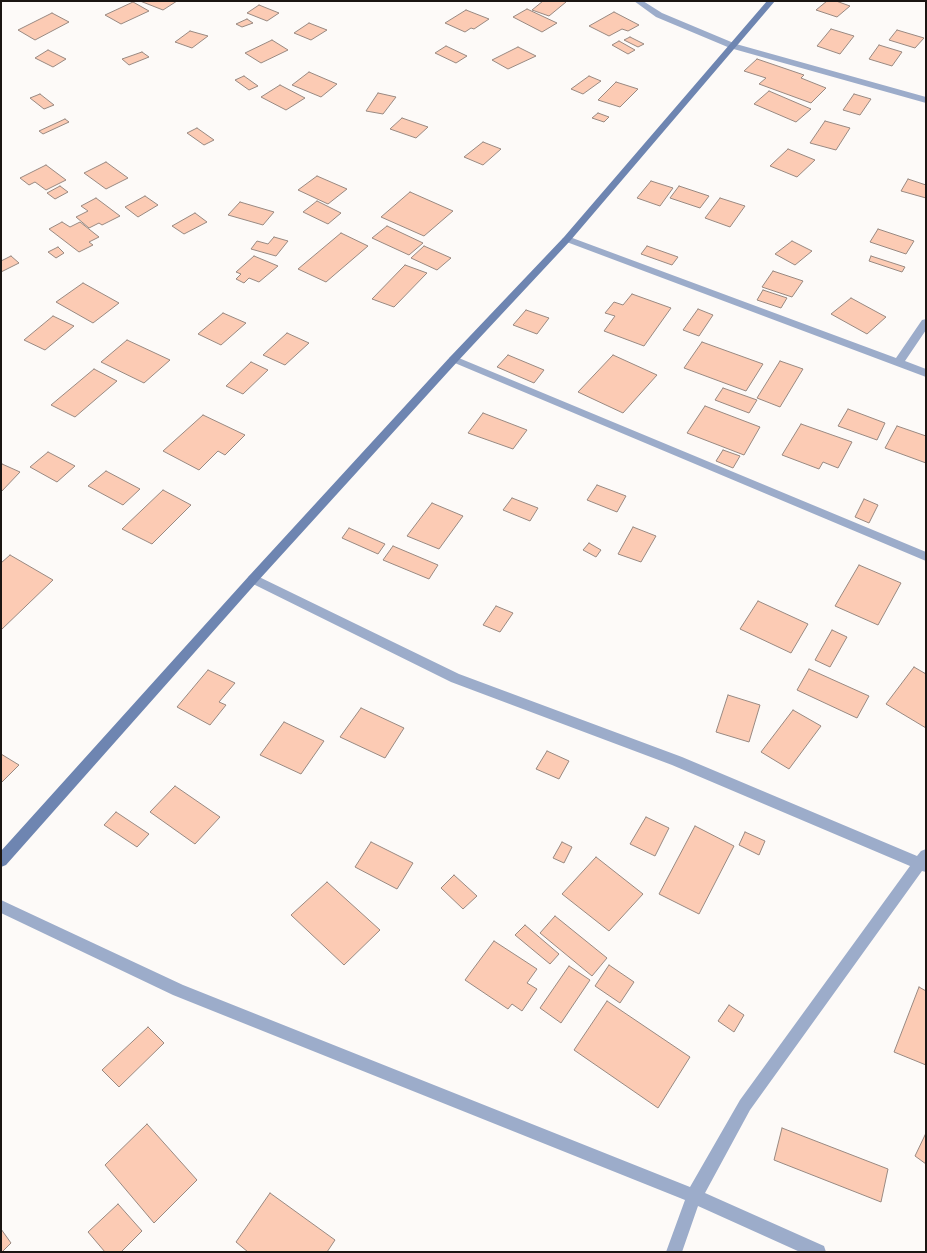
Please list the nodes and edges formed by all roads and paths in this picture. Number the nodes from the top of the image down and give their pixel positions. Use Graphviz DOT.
graph roads {
  1 [pos="638,1"];
  2 [pos="771,1"];
  3 [pos="733,46"];
  4 [pos="926,100"];
  5 [pos="567,239"];
  6 [pos="926,322"];
  7 [pos="454,358"];
  8 [pos="898,363"];
  9 [pos="926,373"];
  10 [pos="926,557"];
  11 [pos="253,579"];
  12 [pos="924,861"];
  13 [pos="1,862"];
  14 [pos="1,906"];
  15 [pos="694,1196"];
  16 [pos="674,1252"];
  17 [pos="818,1252"];
  1 -- 3 [label="street"];
  2 -- 3 [label="street"];
  3 -- 4 [label="street"];
  3 -- 5 [label="street"];
  5 -- 7 [label="street"];
  5 -- 8 [label="street"];
  6 -- 8 [label="street"];
  7 -- 10 [label="street"];
  7 -- 11 [label="street"];
  8 -- 9 [label="street"];
  11 -- 12 [label="street"];
  11 -- 13 [label="street"];
  12 -- 15 [label="street"];
  14 -- 15 [label="street"];
  15 -- 16 [label="street"];
  15 -- 17 [label="street"];
}
